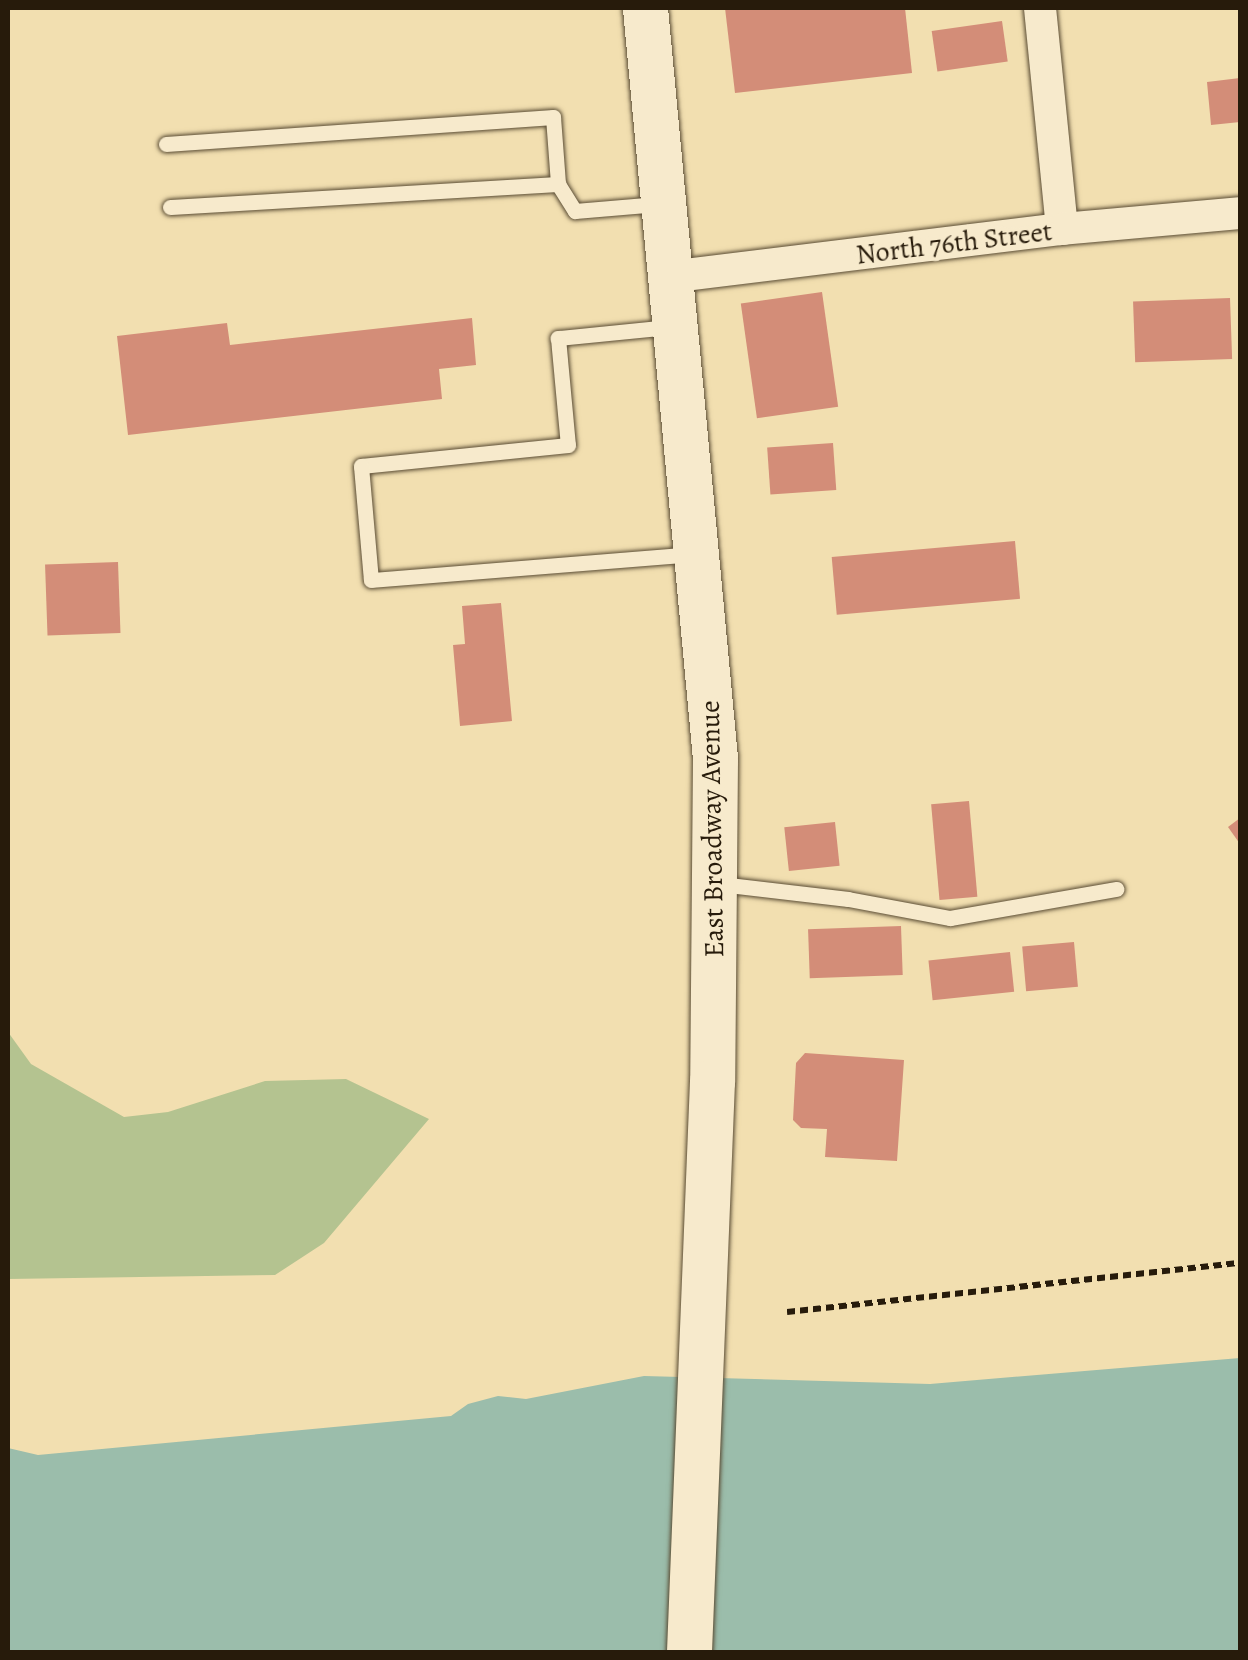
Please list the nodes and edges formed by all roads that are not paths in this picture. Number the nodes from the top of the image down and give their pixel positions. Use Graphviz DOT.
graph roads {
  1 [pos="645,8"];
  2 [pos="1040,8"];
  3 [pos="166,144"];
  4 [pos="558,184"];
  5 [pos="662,203"];
  6 [pos="170,207"];
  7 [pos="1240,213"];
  8 [pos="1062,229"];
  9 [pos="669,277"];
  10 [pos="673,326"];
  11 [pos="696,554"];
  12 [pos="716,884"];
  13 [pos="1116,889"];
  14 [pos="688,1652"];
  1 -- 5 [label="main road, East Broadway Avenue"];
  2 -- 8 [label="street"];
  3 -- 4 [label="lane"];
  4 -- 5 [label="lane"];
  4 -- 6 [label="lane"];
  5 -- 9 [label="main road, East Broadway Avenue"];
  7 -- 8 [label="street, North 76th Street"];
  8 -- 9 [label="street, North 76th Street"];
  9 -- 10 [label="main road, East Broadway Avenue"];
  10 -- 11 [label="main road, East Broadway Avenue"];
  10 -- 11 [label="lane"];
  11 -- 12 [label="main road, East Broadway Avenue"];
  12 -- 13 [label="lane"];
  12 -- 14 [label="main road, East Broadway Avenue"];
}
